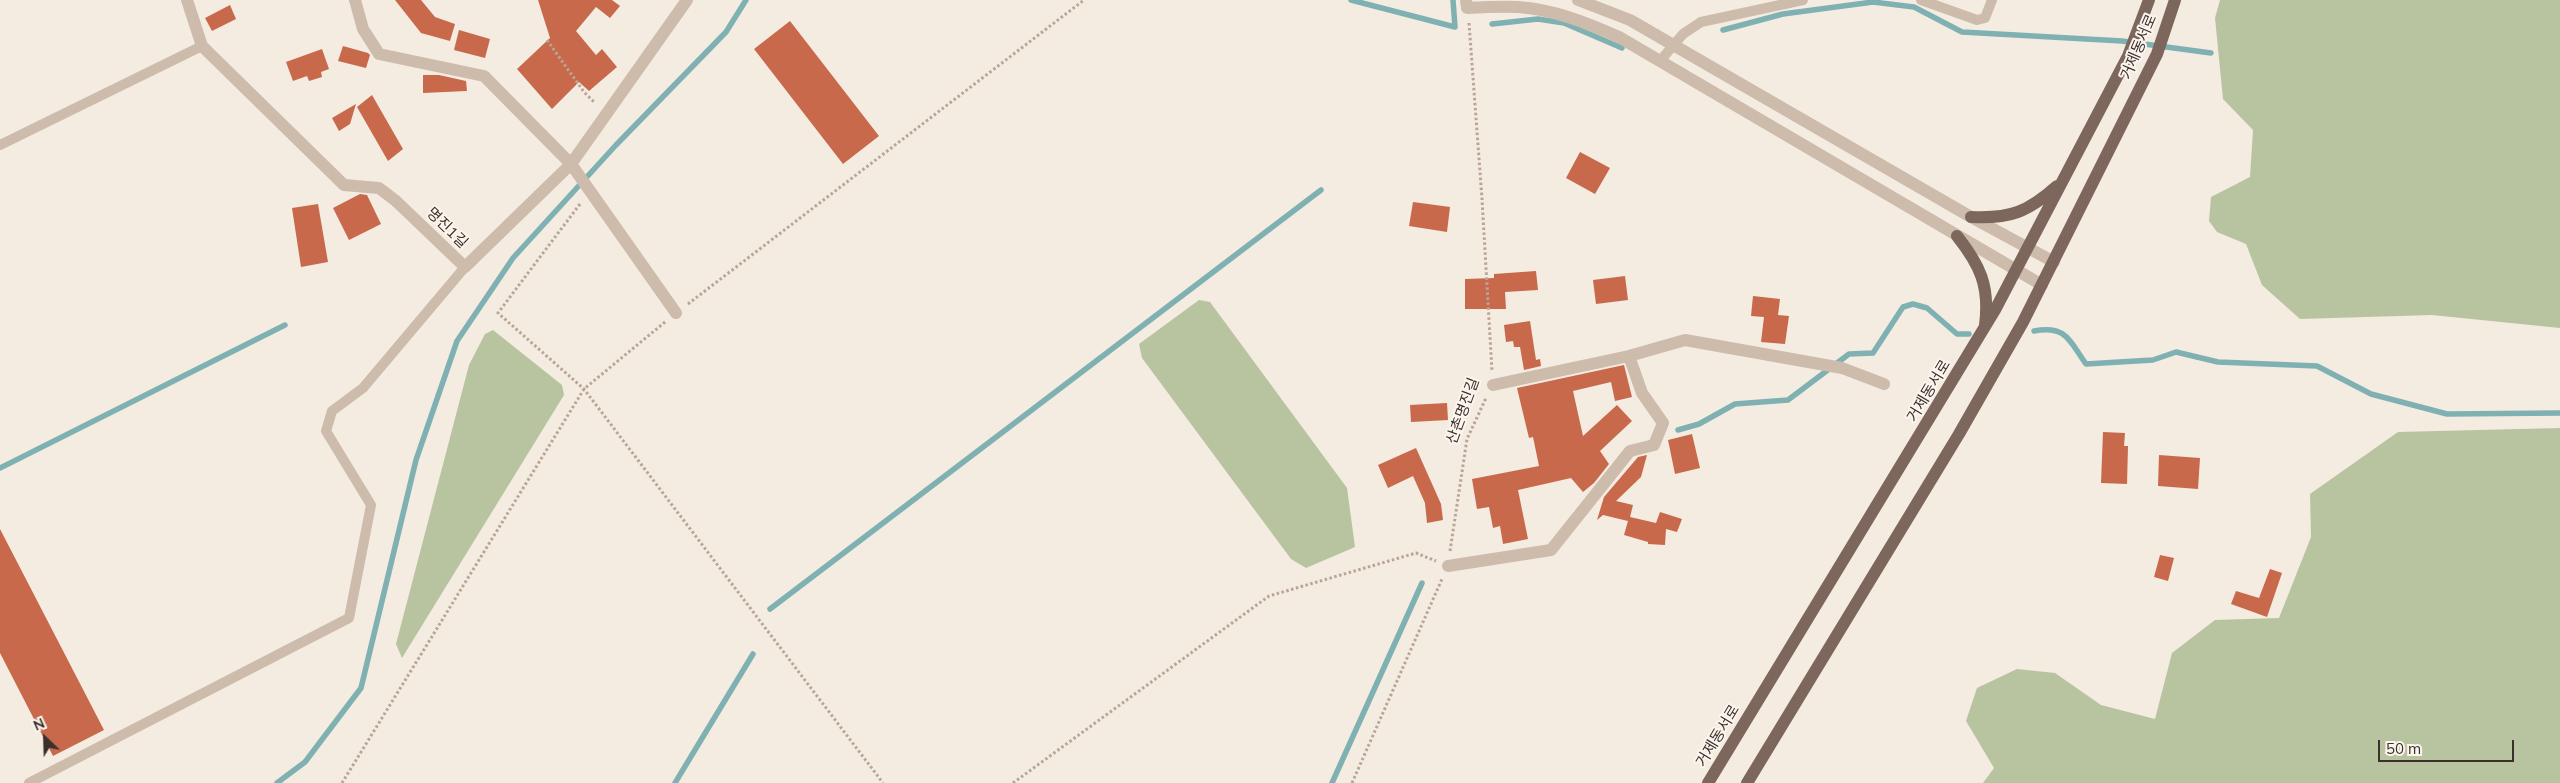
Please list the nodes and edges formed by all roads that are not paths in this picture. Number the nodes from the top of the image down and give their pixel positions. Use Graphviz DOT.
graph roads {
  1 [pos="187,0"];
  2 [pos="355,0"];
  3 [pos="687,0"];
  4 [pos="1578,0"];
  5 [pos="1801,0"];
  6 [pos="1921,0"];
  7 [pos="1992,0"];
  8 [pos="2149,0"];
  9 [pos="2175,0"];
  10 [pos="1467,4"];
  11 [pos="1672,45"];
  12 [pos="202,46"];
  13 [pos="1660,61"];
  14 [pos="0,146"];
  15 [pos="570,164"];
  16 [pos="2063,181"];
  17 [pos="1971,217"];
  18 [pos="1957,236"];
  19 [pos="2027,248"];
  20 [pos="2054,262"];
  21 [pos="465,267"];
  22 [pos="2017,271"];
  23 [pos="2042,285"];
  24 [pos="676,313"];
  25 [pos="1985,328"];
  26 [pos="1629,356"];
  27 [pos="1884,384"];
  28 [pos="1493,385"];
  29 [pos="1448,566"];
  30 [pos="28,783"];
  31 [pos="1708,783"];
  32 [pos="1747,783"];
  1 -- 12 [label="street, 명진1길"];
  2 -- 15 [label="street"];
  3 -- 15 [label="street, 명진1길"];
  4 -- 11 [label="street"];
  5 -- 11 [label="lane"];
  6 -- 7 [label="lane"];
  8 -- 16 [label="main road, 거제동서로"];
  9 -- 20 [label="main road, 거제동서로"];
  10 -- 13 [label="street"];
  11 -- 13 [label="lane"];
  11 -- 17 [label="street"];
  12 -- 14 [label="lane"];
  12 -- 21 [label="street, 명진1길"];
  13 -- 18 [label="street"];
  15 -- 21 [label="street, 명진1길"];
  15 -- 24 [label="street"];
  16 -- 17 [label="main road"];
  16 -- 19 [label="main road, 거제동서로"];
  17 -- 19 [label="street"];
  18 -- 22 [label="street"];
  18 -- 25 [label="main road"];
  19 -- 20 [label="street"];
  19 -- 22 [label="main road, 거제동서로"];
  20 -- 23 [label="main road, 거제동서로"];
  21 -- 30 [label="lane"];
  22 -- 23 [label="street"];
  22 -- 25 [label="main road, 거제동서로"];
  23 -- 32 [label="main road, 거제동서로"];
  25 -- 31 [label="main road, 거제동서로"];
  26 -- 27 [label="street"];
  26 -- 28 [label="street"];
  26 -- 29 [label="street"];
}
